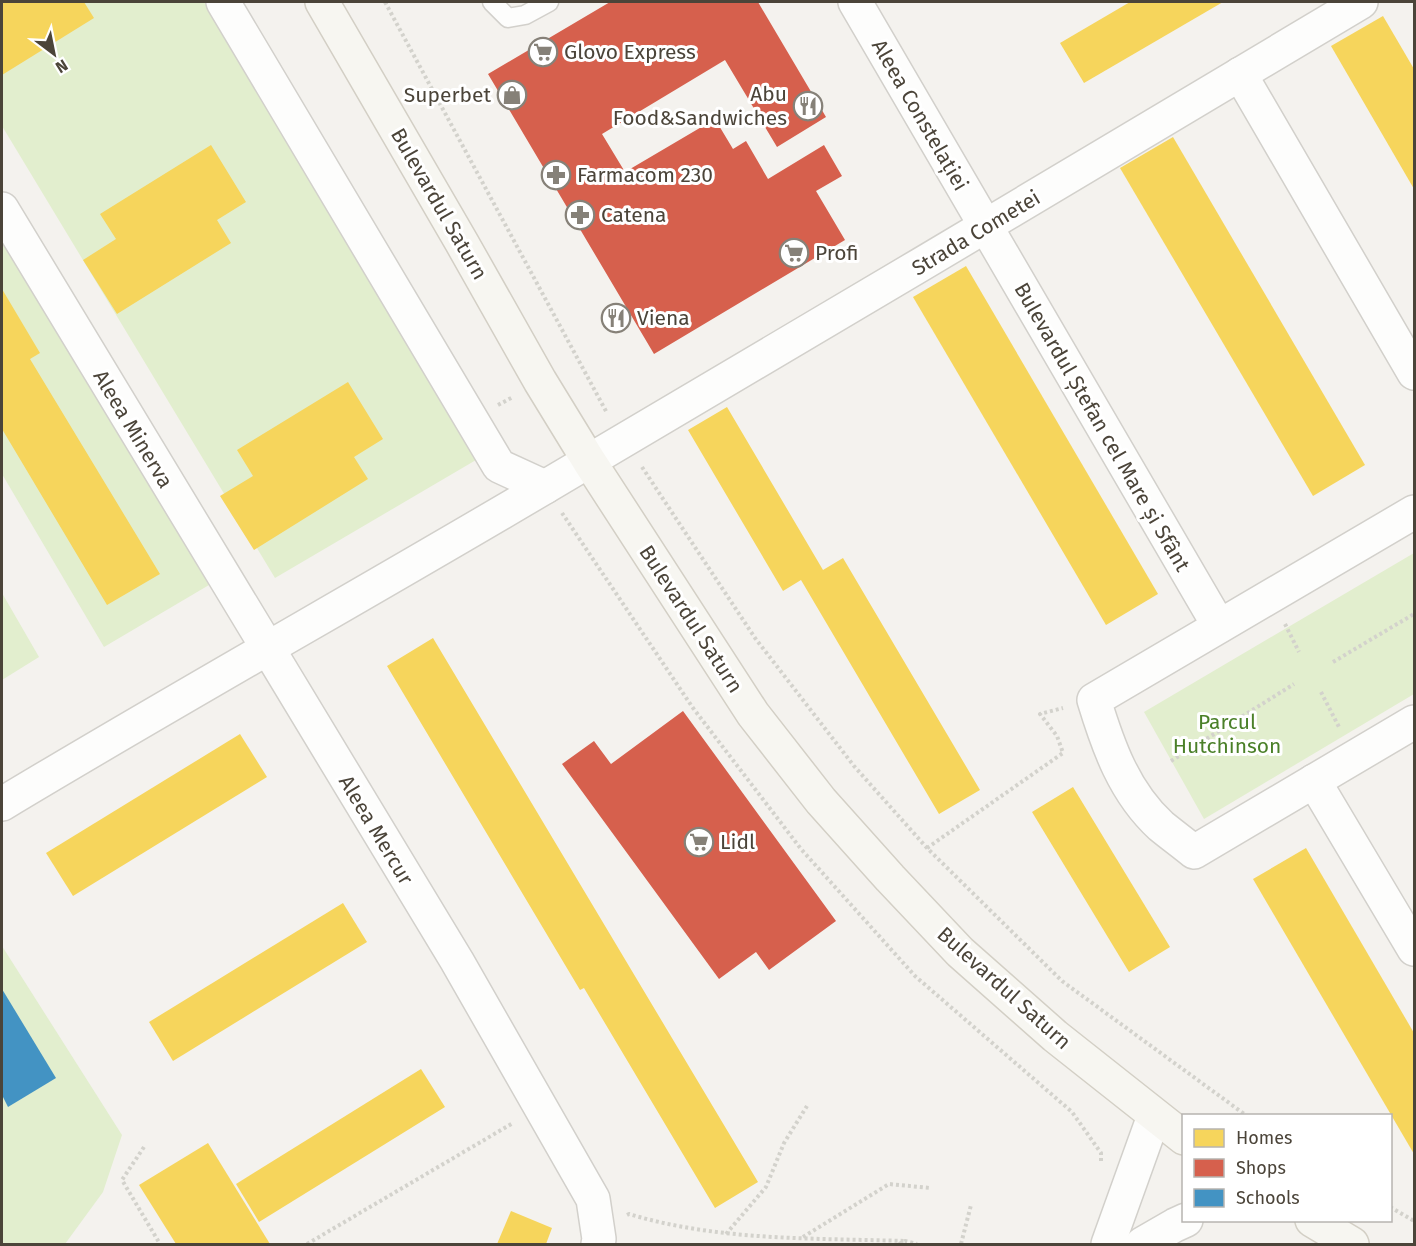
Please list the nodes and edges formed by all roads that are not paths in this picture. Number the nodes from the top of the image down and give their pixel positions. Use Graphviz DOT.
graph roads {
  1 [pos="223,2"];
  2 [pos="322,2"];
  3 [pos="492,2"];
  4 [pos="549,2"];
  5 [pos="855,2"];
  6 [pos="1361,2"];
  7 [pos="1240,74"];
  8 [pos="2,209"];
  9 [pos="986,228"];
  10 [pos="1414,373"];
  11 [pos="589,461"];
  12 [pos="545,487"];
  13 [pos="1414,512"];
  14 [pos="1219,627"];
  15 [pos="266,649"];
  16 [pos="1414,722"];
  17 [pos="1314,781"];
  18 [pos="2,804"];
  19 [pos="1414,950"];
  20 [pos="1154,1116"];
  21 [pos="1182,1137"];
  22 [pos="1182,1222"];
  23 [pos="1314,1222"];
  24 [pos="598,1242"];
  25 [pos="1108,1245"];
  26 [pos="1142,1245"];
  27 [pos="1352,1245"];
  1 -- 12 [label="street"];
  2 -- 11 [label="main road, Bulevardul Saturn"];
  3 -- 4 [label="lane"];
  5 -- 9 [label="street, Aleea Constelației"];
  6 -- 7 [label="street, Strada Cometei"];
  7 -- 9 [label="street, Strada Cometei"];
  7 -- 10 [label="street"];
  8 -- 15 [label="street, Aleea Minerva"];
  9 -- 11 [label="street, Strada Cometei"];
  9 -- 14 [label="street, Bulevardul Ștefan cel Mare și Sfânt"];
  11 -- 12 [label="street, Strada Cometei"];
  11 -- 20 [label="main road, Bulevardul Saturn"];
  12 -- 15 [label="street, Strada Cometei"];
  13 -- 14 [label="street"];
  14 -- 17 [label="street"];
  15 -- 18 [label="street"];
  15 -- 24 [label="street, Aleea Mercur"];
  16 -- 17 [label="street"];
  17 -- 19 [label="street"];
  20 -- 21 [label="main road, Bulevardul Saturn"];
  20 -- 25 [label="street"];
  22 -- 26 [label="street"];
  23 -- 27 [label="main road"];
}
